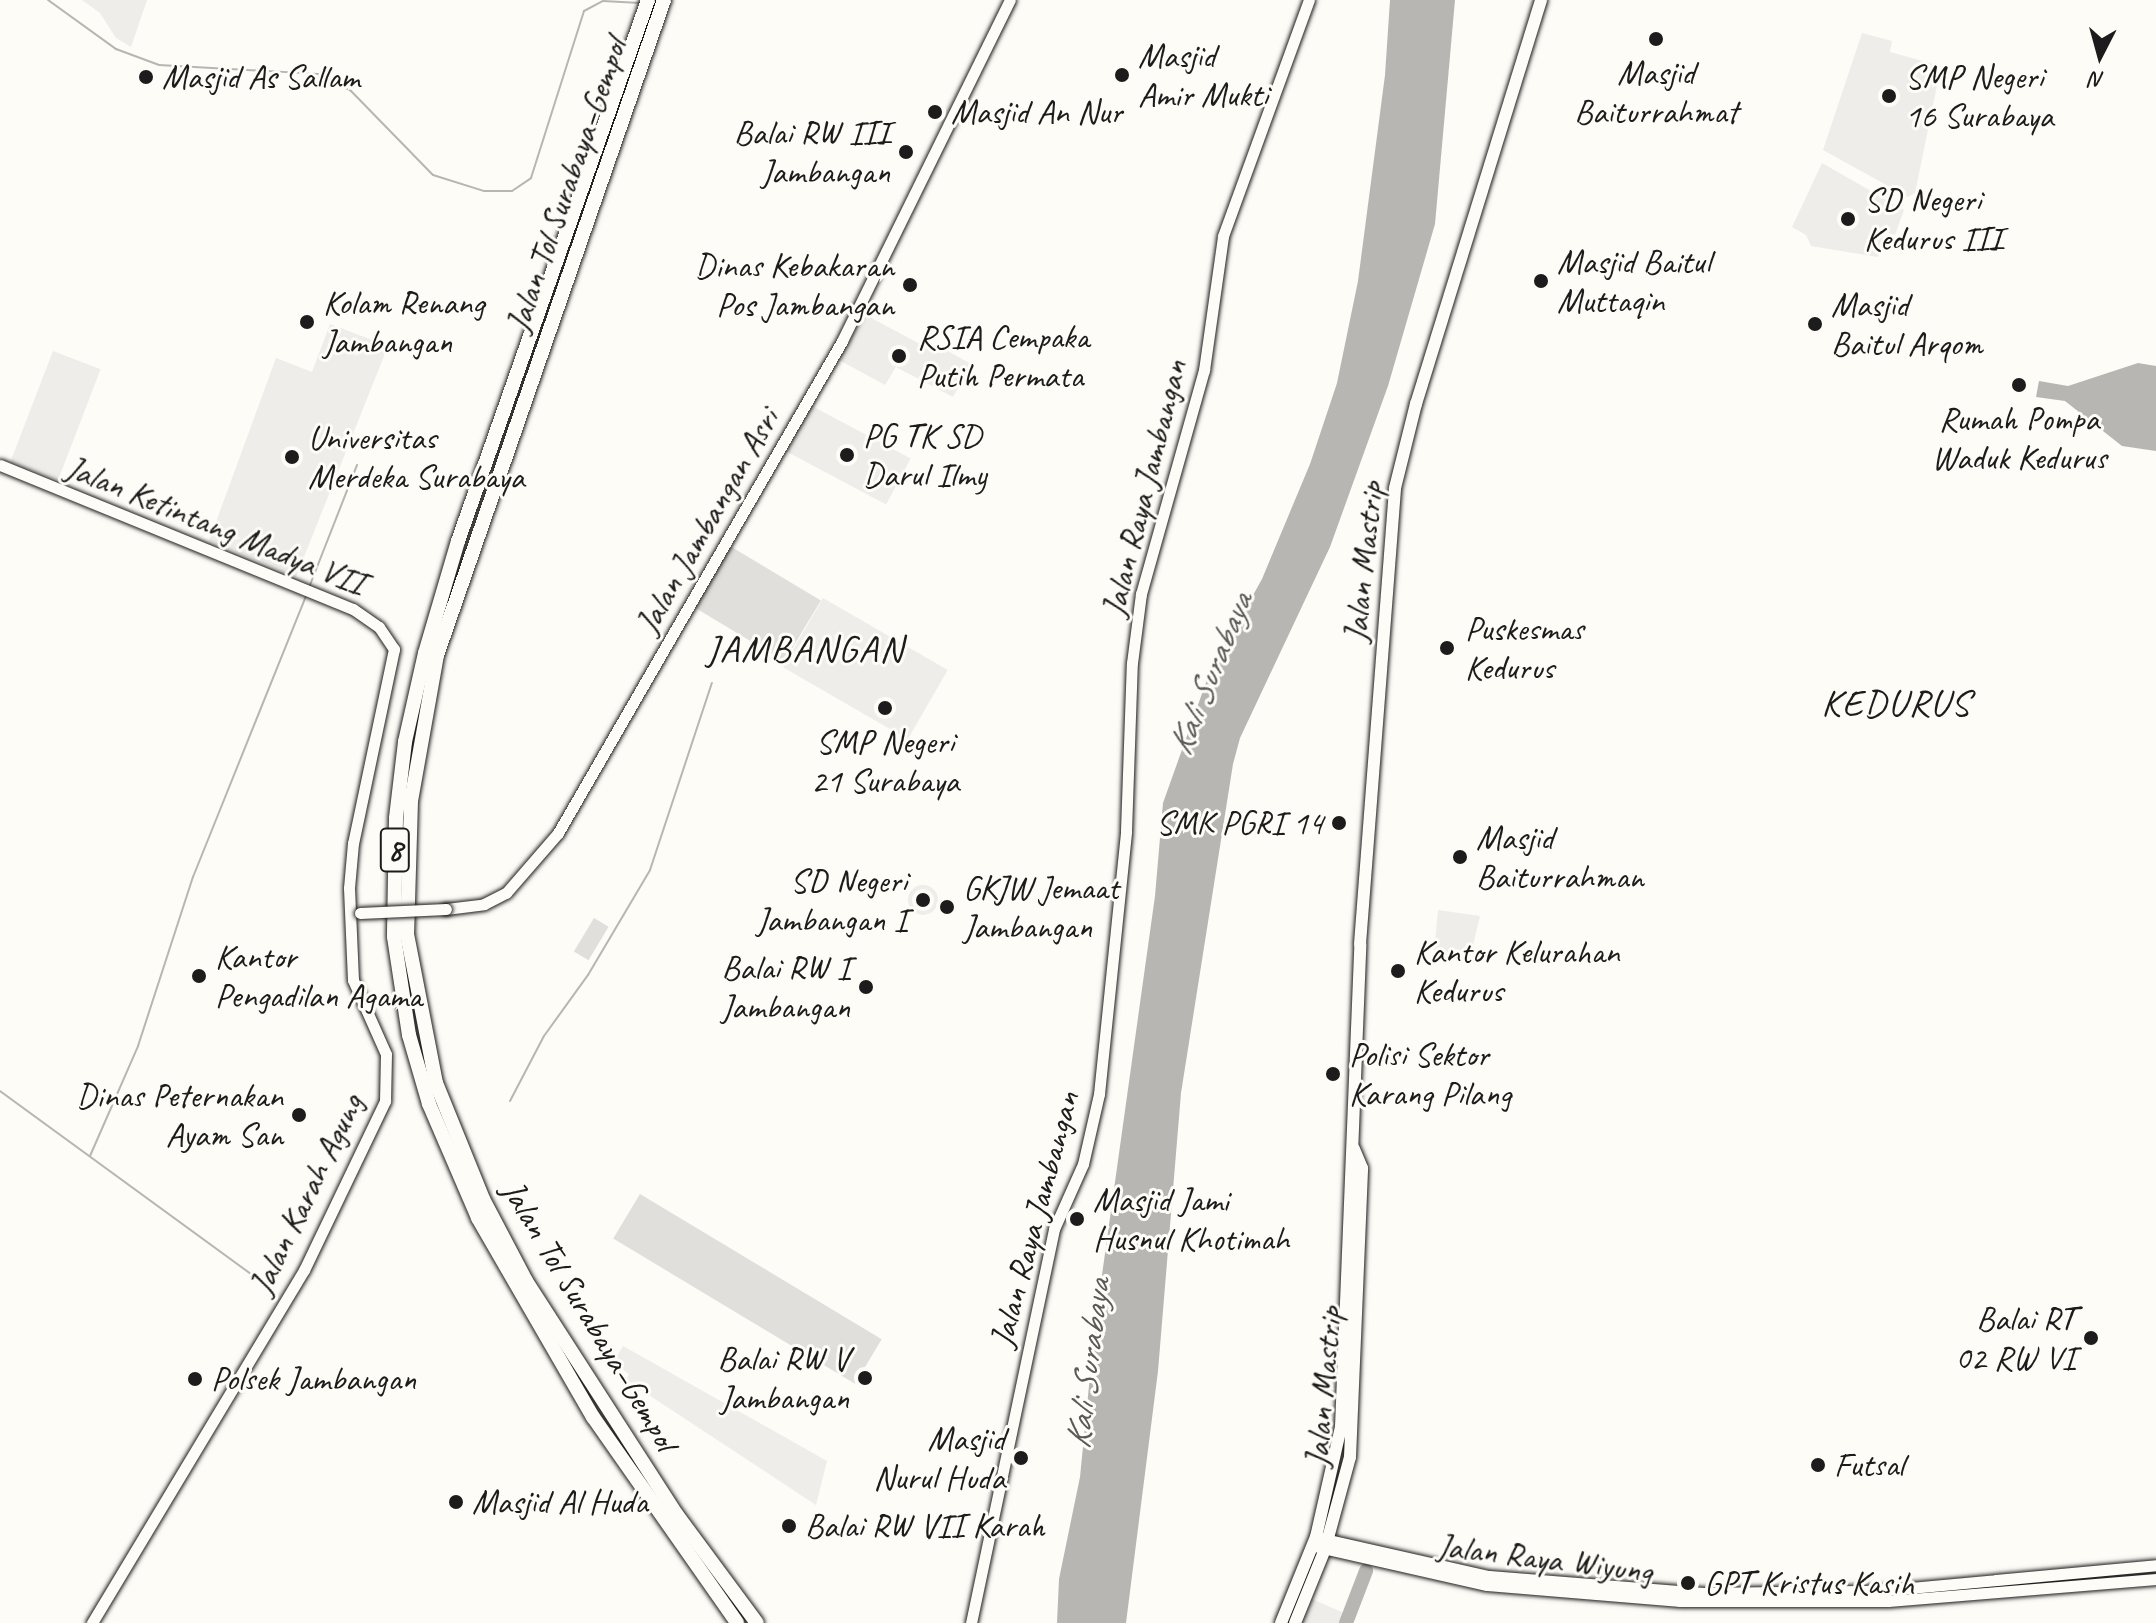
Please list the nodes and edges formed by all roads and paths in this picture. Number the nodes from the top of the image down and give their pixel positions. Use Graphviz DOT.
graph roads {
  1 [pos="648,0"];
  2 [pos="664,0"];
  3 [pos="1010,0"];
  4 [pos="1309,0"];
  5 [pos="1541,0"];
  6 [pos="647,26"];
  7 [pos="0,465"];
  8 [pos="394,654"];
  9 [pos="355,913"];
  10 [pos="1320,1543"];
  11 [pos="1393,1562"];
  12 [pos="2156,1565"];
  13 [pos="2078,1578"];
  14 [pos="2156,1579"];
  15 [pos="1662,1596"];
  16 [pos="92,1623"];
  17 [pos="737,1623"];
  18 [pos="757,1623"];
  19 [pos="971,1623"];
  20 [pos="1281,1623"];
  21 [pos="1295,1623"];
  1 -- 6 [label="highway, Jalan Tol Surabaya–Gempol / 8"];
  2 -- 6 [label="highway, Jalan Tol Surabaya–Gempol / 8"];
  3 -- 9 [label="main road, Jalan Jambangan Asri, bridge"];
  4 -- 19 [label="main road, Jalan Raya Jambangan"];
  5 -- 10 [label="main road, Jalan Mastrip"];
  6 -- 17 [label="highway, Jalan Tol Surabaya–Gempol / 8"];
  6 -- 18 [label="highway, Jalan Tol Surabaya–Gempol / 8"];
  7 -- 8 [label="main road, Jalan Ketintang Madya VII"];
  8 -- 9 [label="main road, Jalan Karah Agung"];
  9 -- 16 [label="main road, Jalan Karah Agung"];
  10 -- 11 [label="main road, Jalan Raya Wiyung"];
  10 -- 20 [label="main road, Jalan Mastrip"];
  10 -- 21 [label="main road, Jalan Mastrip"];
  11 -- 15 [label="main road, Jalan Raya Wiyung"];
  11 -- 15 [label="main road, Jalan Raya Wiyung"];
  12 -- 13 [label="main road, Jalan Raya Wiyung"];
  13 -- 14 [label="main road, Jalan Raya Wiyung"];
  13 -- 15 [label="main road, Jalan Raya Wiyung"];
}
